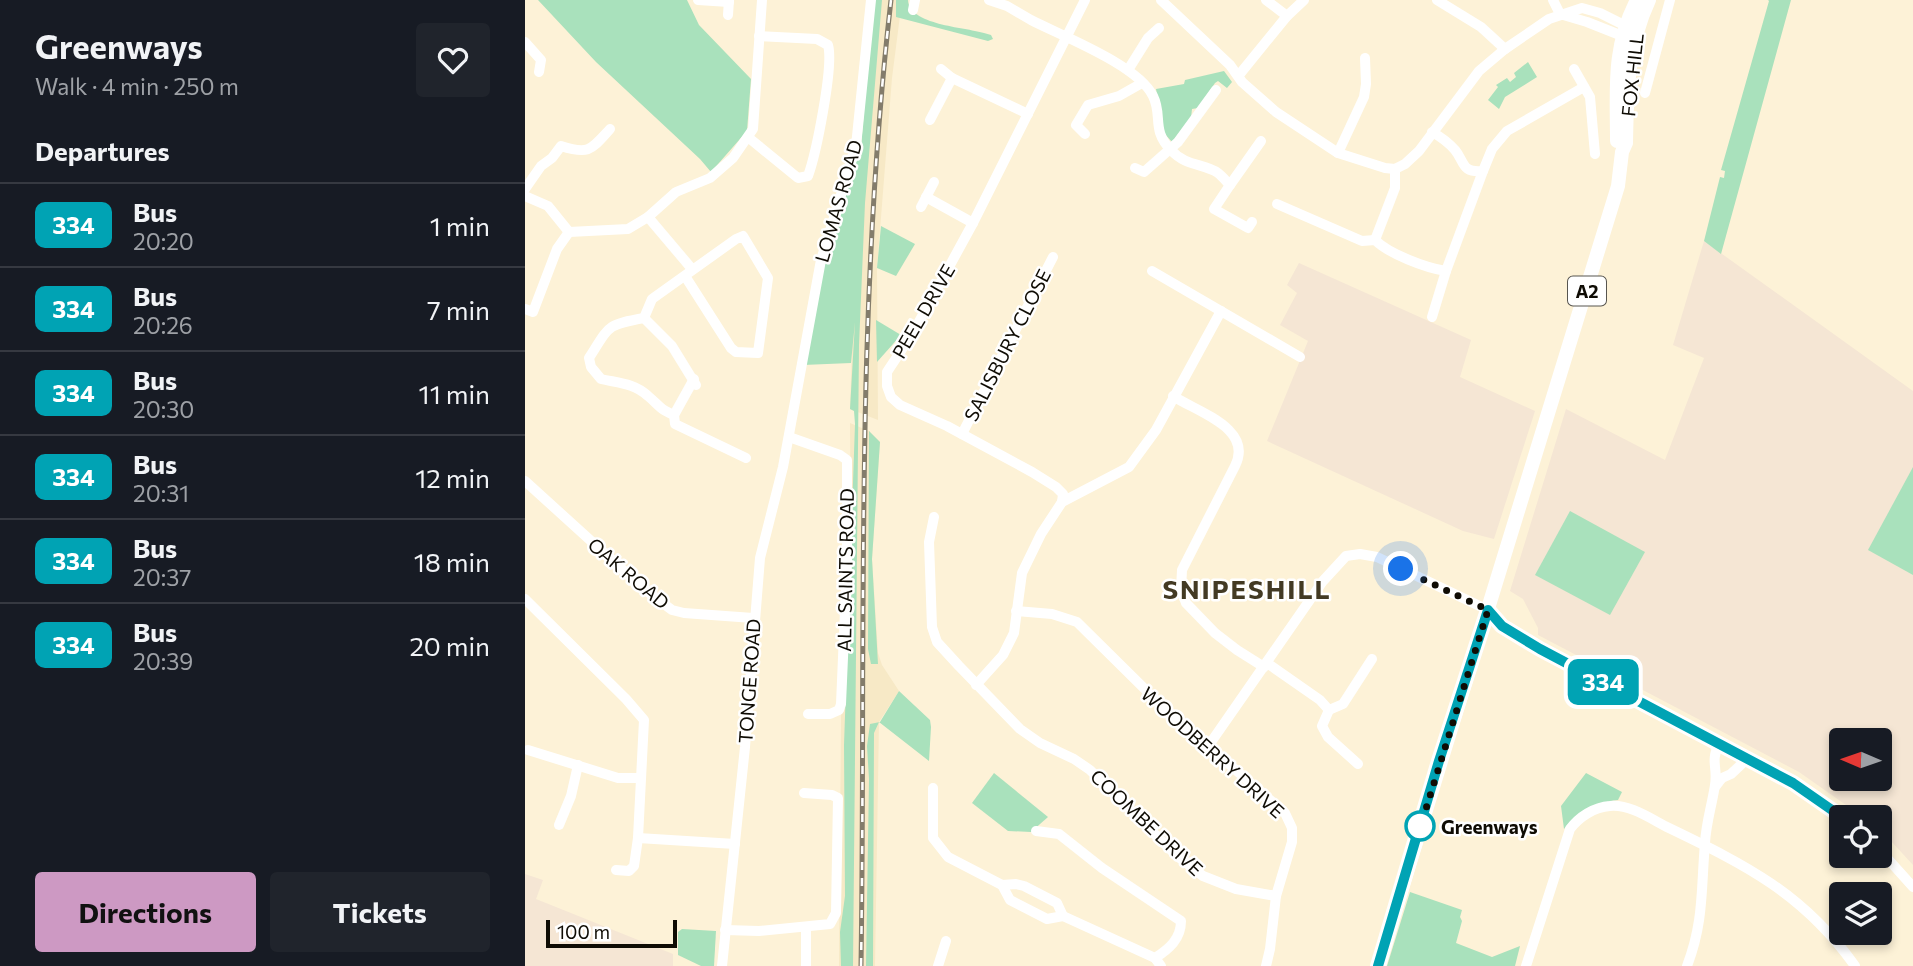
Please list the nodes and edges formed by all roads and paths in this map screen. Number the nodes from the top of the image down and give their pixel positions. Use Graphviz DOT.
graph roads {
  1 [pos="698,0"];
  2 [pos="762,0"];
  3 [pos="871,0"];
  4 [pos="989,0"];
  5 [pos="1085,0"];
  6 [pos="1161,0"];
  7 [pos="1266,0"];
  8 [pos="1304,0"];
  9 [pos="1437,0"];
  10 [pos="1553,0"];
  11 [pos="1637,0"];
  12 [pos="1649,0"];
  13 [pos="1670,0"];
  14 [pos="729,1"];
  15 [pos="1560,14"];
  16 [pos="728,15"];
  17 [pos="1287,16"];
  18 [pos="1159,28"];
  19 [pos="1629,33"];
  20 [pos="759,36"];
  21 [pos="1065,38"];
  22 [pos="525,42"];
  23 [pos="1505,49"];
  24 [pos="1365,58"];
  25 [pos="544,62"];
  26 [pos="941,69"];
  27 [pos="1574,69"];
  28 [pos="1128,70"];
  29 [pos="1238,75"];
  30 [pos="952,78"];
  31 [pos="1142,83"];
  32 [pos="1584,87"];
  33 [pos="1216,90"];
  34 [pos="1645,93"];
  35 [pos="1028,114"];
  36 [pos="936,117"];
  37 [pos="610,129"];
  38 [pos="560,132"];
  39 [pos="1432,132"];
  40 [pos="1085,134"];
  41 [pos="749,138"];
  42 [pos="561,146"];
  43 [pos="1170,150"];
  44 [pos="1338,153"];
  45 [pos="1595,154"];
  46 [pos="1265,158"];
  47 [pos="1135,168"];
  48 [pos="1395,169"];
  49 [pos="1483,171"];
  50 [pos="934,182"];
  51 [pos="1230,185"];
  52 [pos="525,189"];
  53 [pos="525,196"];
  54 [pos="1277,204"];
  55 [pos="648,217"];
  56 [pos="1252,222"];
  57 [pos="973,223"];
  58 [pos="569,232"];
  59 [pos="1375,240"];
  60 [pos="1053,257"];
  61 [pos="1152,271"];
  62 [pos="1446,271"];
  63 [pos="689,273"];
  64 [pos="529,310"];
  65 [pos="1221,311"];
  66 [pos="1432,317"];
  67 [pos="644,318"];
  68 [pos="1300,357"];
  69 [pos="1173,396"];
  70 [pos="794,400"];
  71 [pos="674,415"];
  72 [pos="961,434"];
  73 [pos="789,437"];
  74 [pos="746,458"];
  75 [pos="525,481"];
  76 [pos="1062,502"];
  77 [pos="935,517"];
  78 [pos="525,599"];
  79 [pos="1488,610"];
  80 [pos="1016,611"];
  81 [pos="753,618"];
  82 [pos="1372,659"];
  83 [pos="1265,665"];
  84 [pos="977,685"];
  85 [pos="1329,710"];
  86 [pos="808,714"];
  87 [pos="1720,743"];
  88 [pos="1209,745"];
  89 [pos="528,750"];
  90 [pos="1748,758"];
  91 [pos="1358,764"];
  92 [pos="578,765"];
  93 [pos="641,778"];
  94 [pos="1715,787"];
  95 [pos="933,788"];
  96 [pos="804,793"];
  97 [pos="1829,808"];
  98 [pos="559,825"];
  99 [pos="1036,831"];
  100 [pos="638,838"];
  101 [pos="736,845"];
  102 [pos="1705,845"];
  103 [pos="1892,864"];
  104 [pos="616,870"];
  105 [pos="1002,885"];
  106 [pos="1913,887"];
  107 [pos="1276,896"];
  108 [pos="1063,916"];
  109 [pos="806,927"];
  110 [pos="725,929"];
  111 [pos="946,941"];
  112 [pos="1158,962"];
  113 [pos="722,966"];
  114 [pos="806,966"];
  115 [pos="938,966"];
  116 [pos="1266,966"];
  117 [pos="1378,966"];
  118 [pos="1526,966"];
  119 [pos="1687,966"];
  120 [pos="1855,966"];
  1 -- 14 [label="street"];
  2 -- 20 [label="street"];
  3 -- 70 [label="street, LOMAS ROAD"];
  4 -- 21 [label="street"];
  5 -- 21 [label="street, PEEL DRIVE"];
  6 -- 29 [label="street"];
  7 -- 17 [label="street"];
  8 -- 17 [label="street"];
  9 -- 23 [label="street"];
  10 -- 15 [label="street"];
  11 -- 19 [label="main road, FOX HILL / A2"];
  12 -- 19 [label="main road, FOX HILL / A2"];
  13 -- 34 [label="street, FOX HILL"];
  14 -- 16 [label="street"];
  15 -- 19 [label="street"];
  15 -- 23 [label="street"];
  17 -- 29 [label="street"];
  18 -- 28 [label="street"];
  19 -- 79 [label="main road, FOX HILL / A2"];
  20 -- 41 [label="street"];
  20 -- 41 [label="street"];
  21 -- 28 [label="street"];
  21 -- 35 [label="street, PEEL DRIVE"];
  22 -- 25 [label="street"];
  23 -- 39 [label="street"];
  24 -- 44 [label="street"];
  26 -- 30 [label="street"];
  27 -- 32 [label="street"];
  28 -- 31 [label="street"];
  29 -- 44 [label="street"];
  30 -- 35 [label="street"];
  30 -- 36 [label="street"];
  31 -- 40 [label="street"];
  31 -- 43 [label="street"];
  32 -- 45 [label="street"];
  32 -- 49 [label="street"];
  33 -- 43 [label="street"];
  35 -- 57 [label="street, PEEL DRIVE"];
  37 -- 42 [label="street"];
  38 -- 42 [label="street"];
  39 -- 48 [label="street"];
  39 -- 49 [label="street"];
  41 -- 55 [label="street"];
  42 -- 52 [label="street"];
  43 -- 47 [label="street"];
  43 -- 51 [label="street"];
  44 -- 48 [label="street"];
  46 -- 51 [label="street"];
  48 -- 59 [label="street"];
  49 -- 62 [label="street"];
  50 -- 57 [label="street"];
  51 -- 56 [label="street"];
  53 -- 58 [label="street"];
  54 -- 59 [label="street"];
  55 -- 58 [label="street"];
  55 -- 63 [label="street"];
  57 -- 72 [label="street, PEEL DRIVE"];
  58 -- 64 [label="street"];
  59 -- 62 [label="street"];
  60 -- 72 [label="street, SALISBURY CLOSE"];
  61 -- 65 [label="street"];
  62 -- 66 [label="street"];
  63 -- 63 [label="street"];
  63 -- 67 [label="street"];
  65 -- 68 [label="street"];
  65 -- 69 [label="street"];
  67 -- 71 [label="street"];
  67 -- 71 [label="street"];
  69 -- 76 [label="street"];
  69 -- 83 [label="street"];
  70 -- 73 [label="street, TONGE ROAD"];
  71 -- 74 [label="street"];
  72 -- 76 [label="street, PEEL DRIVE"];
  73 -- 81 [label="street, TONGE ROAD"];
  73 -- 86 [label="street, ALL SAINTS ROAD"];
  75 -- 81 [label="street, OAK ROAD"];
  76 -- 80 [label="street"];
  77 -- 84 [label="street, COOMBE DRIVE"];
  78 -- 93 [label="street"];
  79 -- 83 [label="street"];
  79 -- 87 [label="street"];
  79 -- 117 [label="main road, A2"];
  80 -- 84 [label="street"];
  80 -- 88 [label="street, WOODBERRY DRIVE"];
  81 -- 101 [label="street, TONGE ROAD"];
  82 -- 85 [label="street"];
  83 -- 85 [label="street"];
  83 -- 88 [label="street"];
  84 -- 107 [label="street, COOMBE DRIVE"];
  85 -- 91 [label="street"];
  87 -- 90 [label="street"];
  87 -- 94 [label="street"];
  88 -- 107 [label="street, WOODBERRY DRIVE"];
  89 -- 92 [label="street"];
  90 -- 94 [label="street"];
  90 -- 97 [label="street"];
  92 -- 93 [label="street"];
  92 -- 98 [label="street"];
  93 -- 100 [label="street"];
  94 -- 102 [label="street"];
  95 -- 105 [label="street"];
  96 -- 109 [label="street"];
  99 -- 112 [label="street"];
  100 -- 101 [label="street"];
  100 -- 104 [label="street"];
  101 -- 110 [label="street, TONGE ROAD"];
  102 -- 118 [label="street"];
  102 -- 119 [label="street"];
  102 -- 120 [label="street"];
  103 -- 106 [label="street"];
  105 -- 108 [label="street"];
  105 -- 108 [label="street"];
  107 -- 116 [label="street, WOODBERRY DRIVE"];
  108 -- 112 [label="street"];
  109 -- 110 [label="street"];
  109 -- 114 [label="street"];
  110 -- 113 [label="street, TONGE ROAD"];
  111 -- 115 [label="street"];
}
